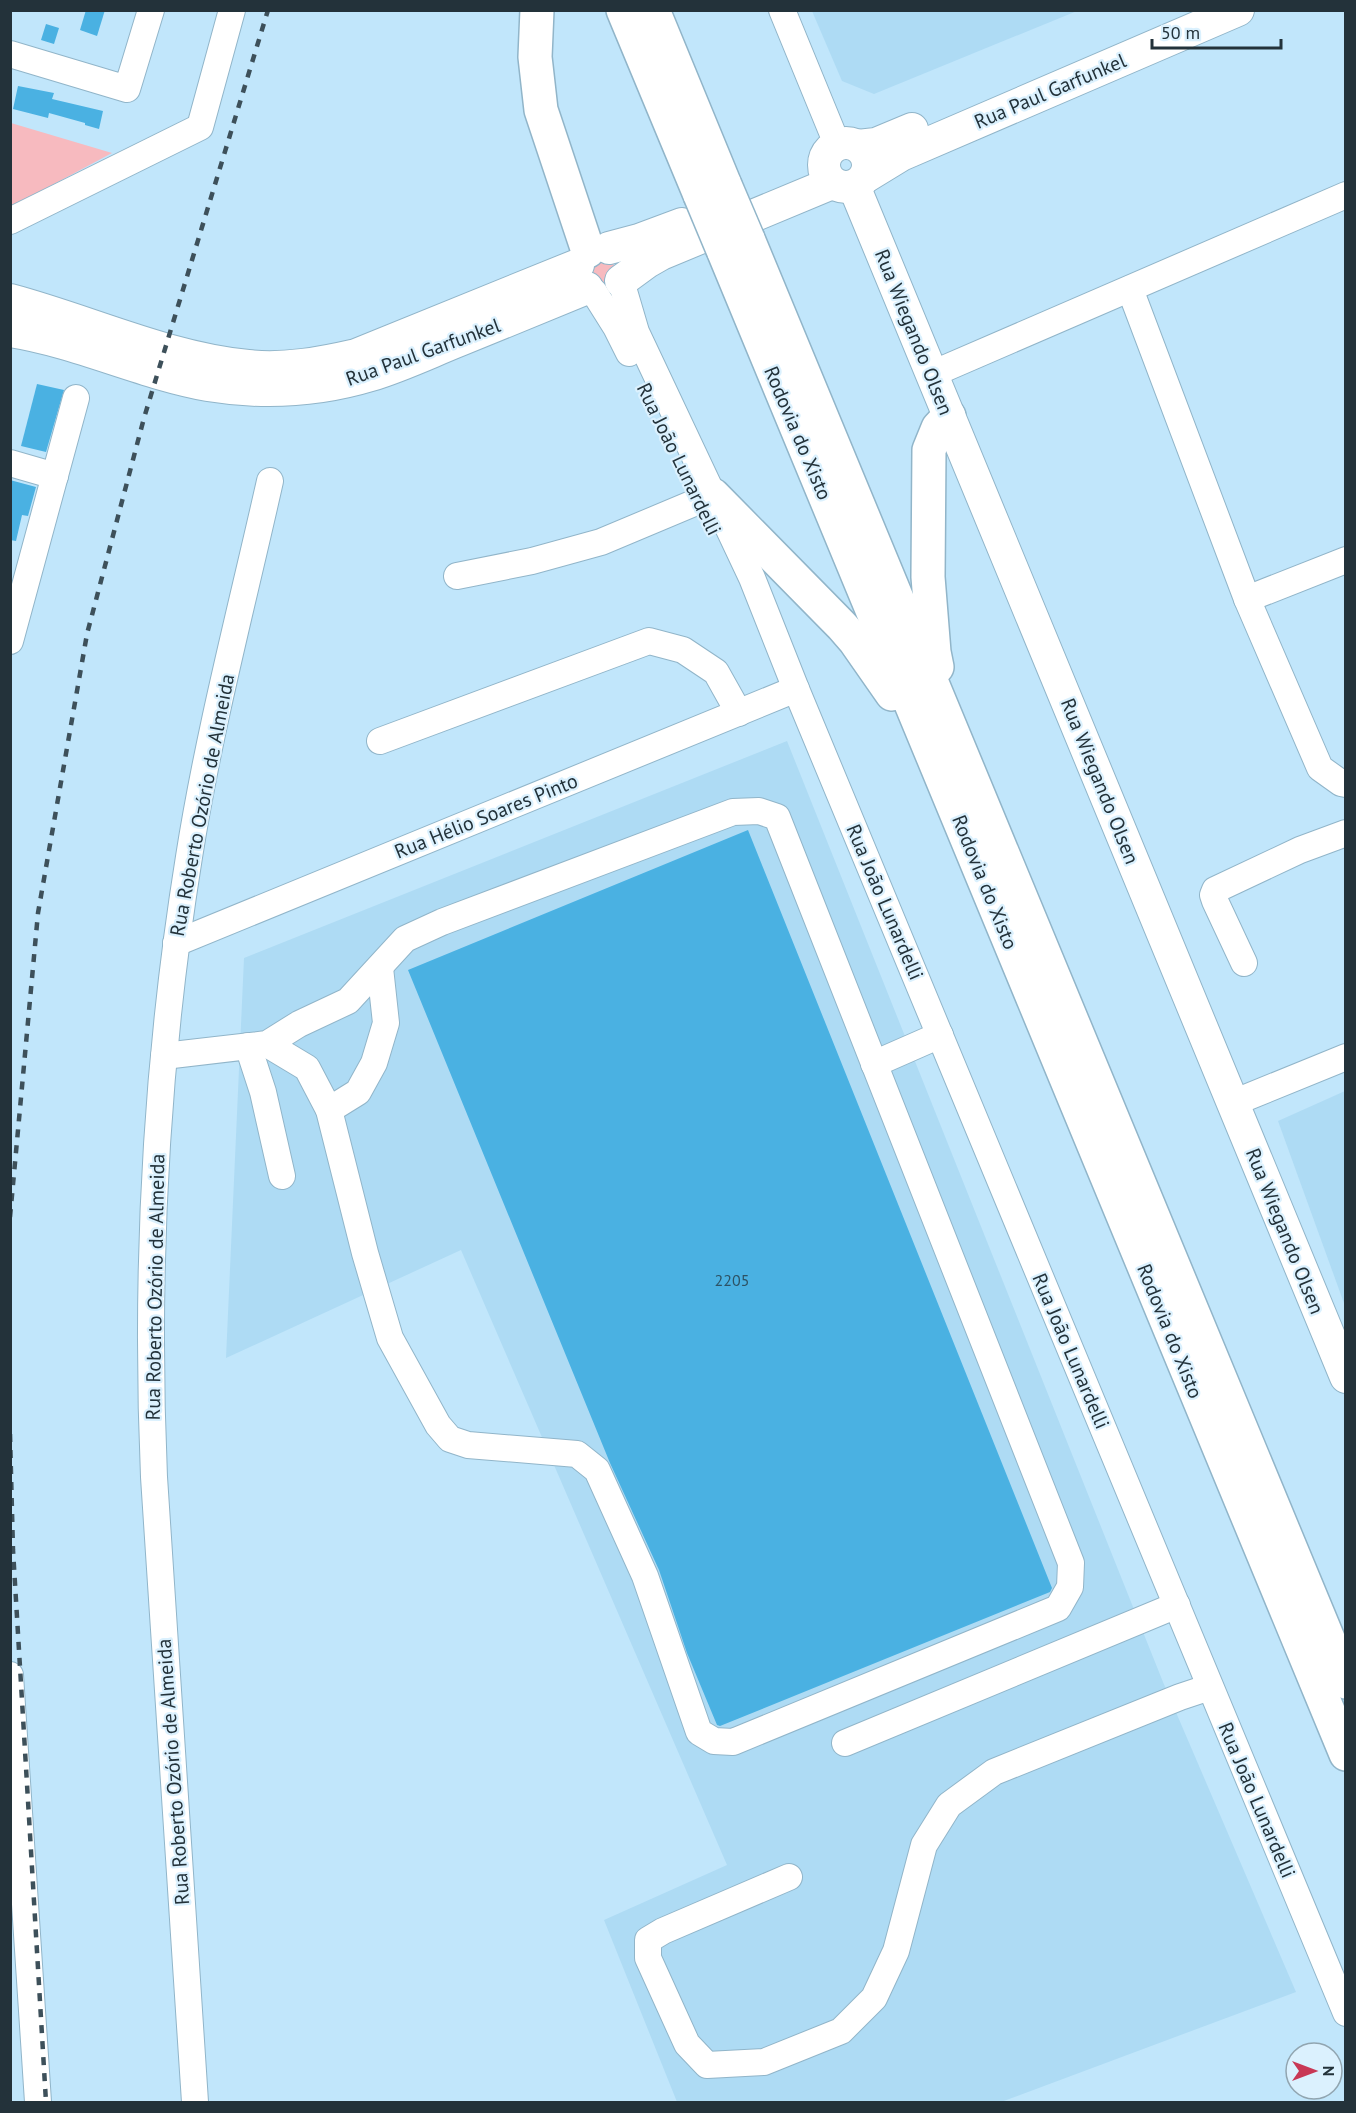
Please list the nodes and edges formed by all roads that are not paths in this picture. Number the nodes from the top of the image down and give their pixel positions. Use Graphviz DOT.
graph roads {
  1 [pos="151,10"];
  2 [pos="232,10"];
  3 [pos="537,10"];
  4 [pos="624,10"];
  5 [pos="653,10"];
  6 [pos="782,10"];
  7 [pos="1189,10"];
  8 [pos="1238,10"];
  9 [pos="10,54"];
  10 [pos="845,167"];
  11 [pos="712,190"];
  12 [pos="1346,195"];
  13 [pos="10,221"];
  14 [pos="596,271"];
  15 [pos="1130,289"];
  16 [pos="10,300"];
  17 [pos="10,331"];
  18 [pos="932,374"];
  19 [pos="76,398"];
  20 [pos="949,416"];
  21 [pos="10,463"];
  22 [pos="55,476"];
  23 [pos="270,481"];
  24 [pos="705,498"];
  25 [pos="1346,560"];
  26 [pos="457,576"];
  27 [pos="17,590"];
  28 [pos="1247,599"];
  29 [pos="10,641"];
  30 [pos="796,689"];
  31 [pos="739,713"];
  32 [pos="940,740"];
  33 [pos="380,741"];
  34 [pos="1346,784"];
  35 [pos="1346,833"];
  36 [pos="176,943"];
  37 [pos="1244,963"];
  38 [pos="380,968"];
  39 [pos="940,1035"];
  40 [pos="257,1045"];
  41 [pos="164,1056"];
  42 [pos="1346,1057"];
  43 [pos="874,1064"];
  44 [pos="1233,1103"];
  45 [pos="329,1110"];
  46 [pos="282,1176"];
  47 [pos="1346,1377"];
  48 [pos="1177,1605"];
  49 [pos="10,1675"];
  50 [pos="1346,1682"];
  51 [pos="1210,1687"];
  52 [pos="845,1743"];
  53 [pos="1346,1754"];
  54 [pos="789,1877"];
  55 [pos="1346,2013"];
  56 [pos="38,2103"];
  57 [pos="195,2103"];
  1 -- 9 [label="street"];
  2 -- 13 [label="street"];
  3 -- 14 [label="highway"];
  4 -- 11 [label="highway, Rodovia do Xisto"];
  5 -- 11 [label="highway, Rodovia do Xisto"];
  6 -- 10 [label="street, Rua Wiegando Olsen"];
  7 -- 10 [label="main road, Rua Paul Garfunkel"];
  8 -- 10 [label="main road, Rua Paul Garfunkel"];
  10 -- 14 [label="main road, Rua Paul Garfunkel"];
  10 -- 18 [label="main road, Rua Wiegando Olsen"];
  11 -- 32 [label="highway, Rodovia do Xisto, bridge"];
  12 -- 15 [label="street"];
  14 -- 16 [label="main road, Rua Paul Garfunkel"];
  14 -- 17 [label="main road, Rua Paul Garfunkel"];
  14 -- 24 [label="street, Rua João Lunardelli"];
  15 -- 18 [label="street"];
  15 -- 28 [label="street"];
  18 -- 20 [label="main road, Rua Wiegando Olsen"];
  19 -- 22 [label="street"];
  20 -- 32 [label="highway"];
  20 -- 44 [label="main road, Rua Wiegando Olsen"];
  21 -- 22 [label="street"];
  22 -- 27 [label="street"];
  23 -- 36 [label="street, Rua Roberto Ozório de Almeida"];
  24 -- 26 [label="street"];
  24 -- 30 [label="street, Rua João Lunardelli"];
  24 -- 32 [label="highway"];
  25 -- 28 [label="street"];
  27 -- 29 [label="street"];
  28 -- 34 [label="street"];
  30 -- 31 [label="street, Rua Hélio Soares Pinto"];
  30 -- 39 [label="street, Rua João Lunardelli"];
  31 -- 33 [label="street"];
  31 -- 36 [label="street, Rua Hélio Soares Pinto"];
  32 -- 50 [label="highway, Rodovia do Xisto"];
  32 -- 53 [label="highway, Rodovia do Xisto"];
  35 -- 37 [label="street"];
  36 -- 41 [label="street, Rua Roberto Ozório de Almeida"];
  38 -- 40 [label="street"];
  38 -- 43 [label="street"];
  38 -- 45 [label="street"];
  39 -- 43 [label="street"];
  39 -- 48 [label="street, Rua João Lunardelli"];
  40 -- 41 [label="street"];
  40 -- 45 [label="street"];
  40 -- 46 [label="street"];
  41 -- 57 [label="street, Rua Roberto Ozório de Almeida"];
  42 -- 44 [label="street"];
  43 -- 45 [label="street"];
  44 -- 47 [label="main road, Rua Wiegando Olsen"];
  48 -- 51 [label="street, Rua João Lunardelli"];
  48 -- 52 [label="street"];
  49 -- 56 [label="street"];
  51 -- 54 [label="street"];
  51 -- 55 [label="street, Rua João Lunardelli"];
}
